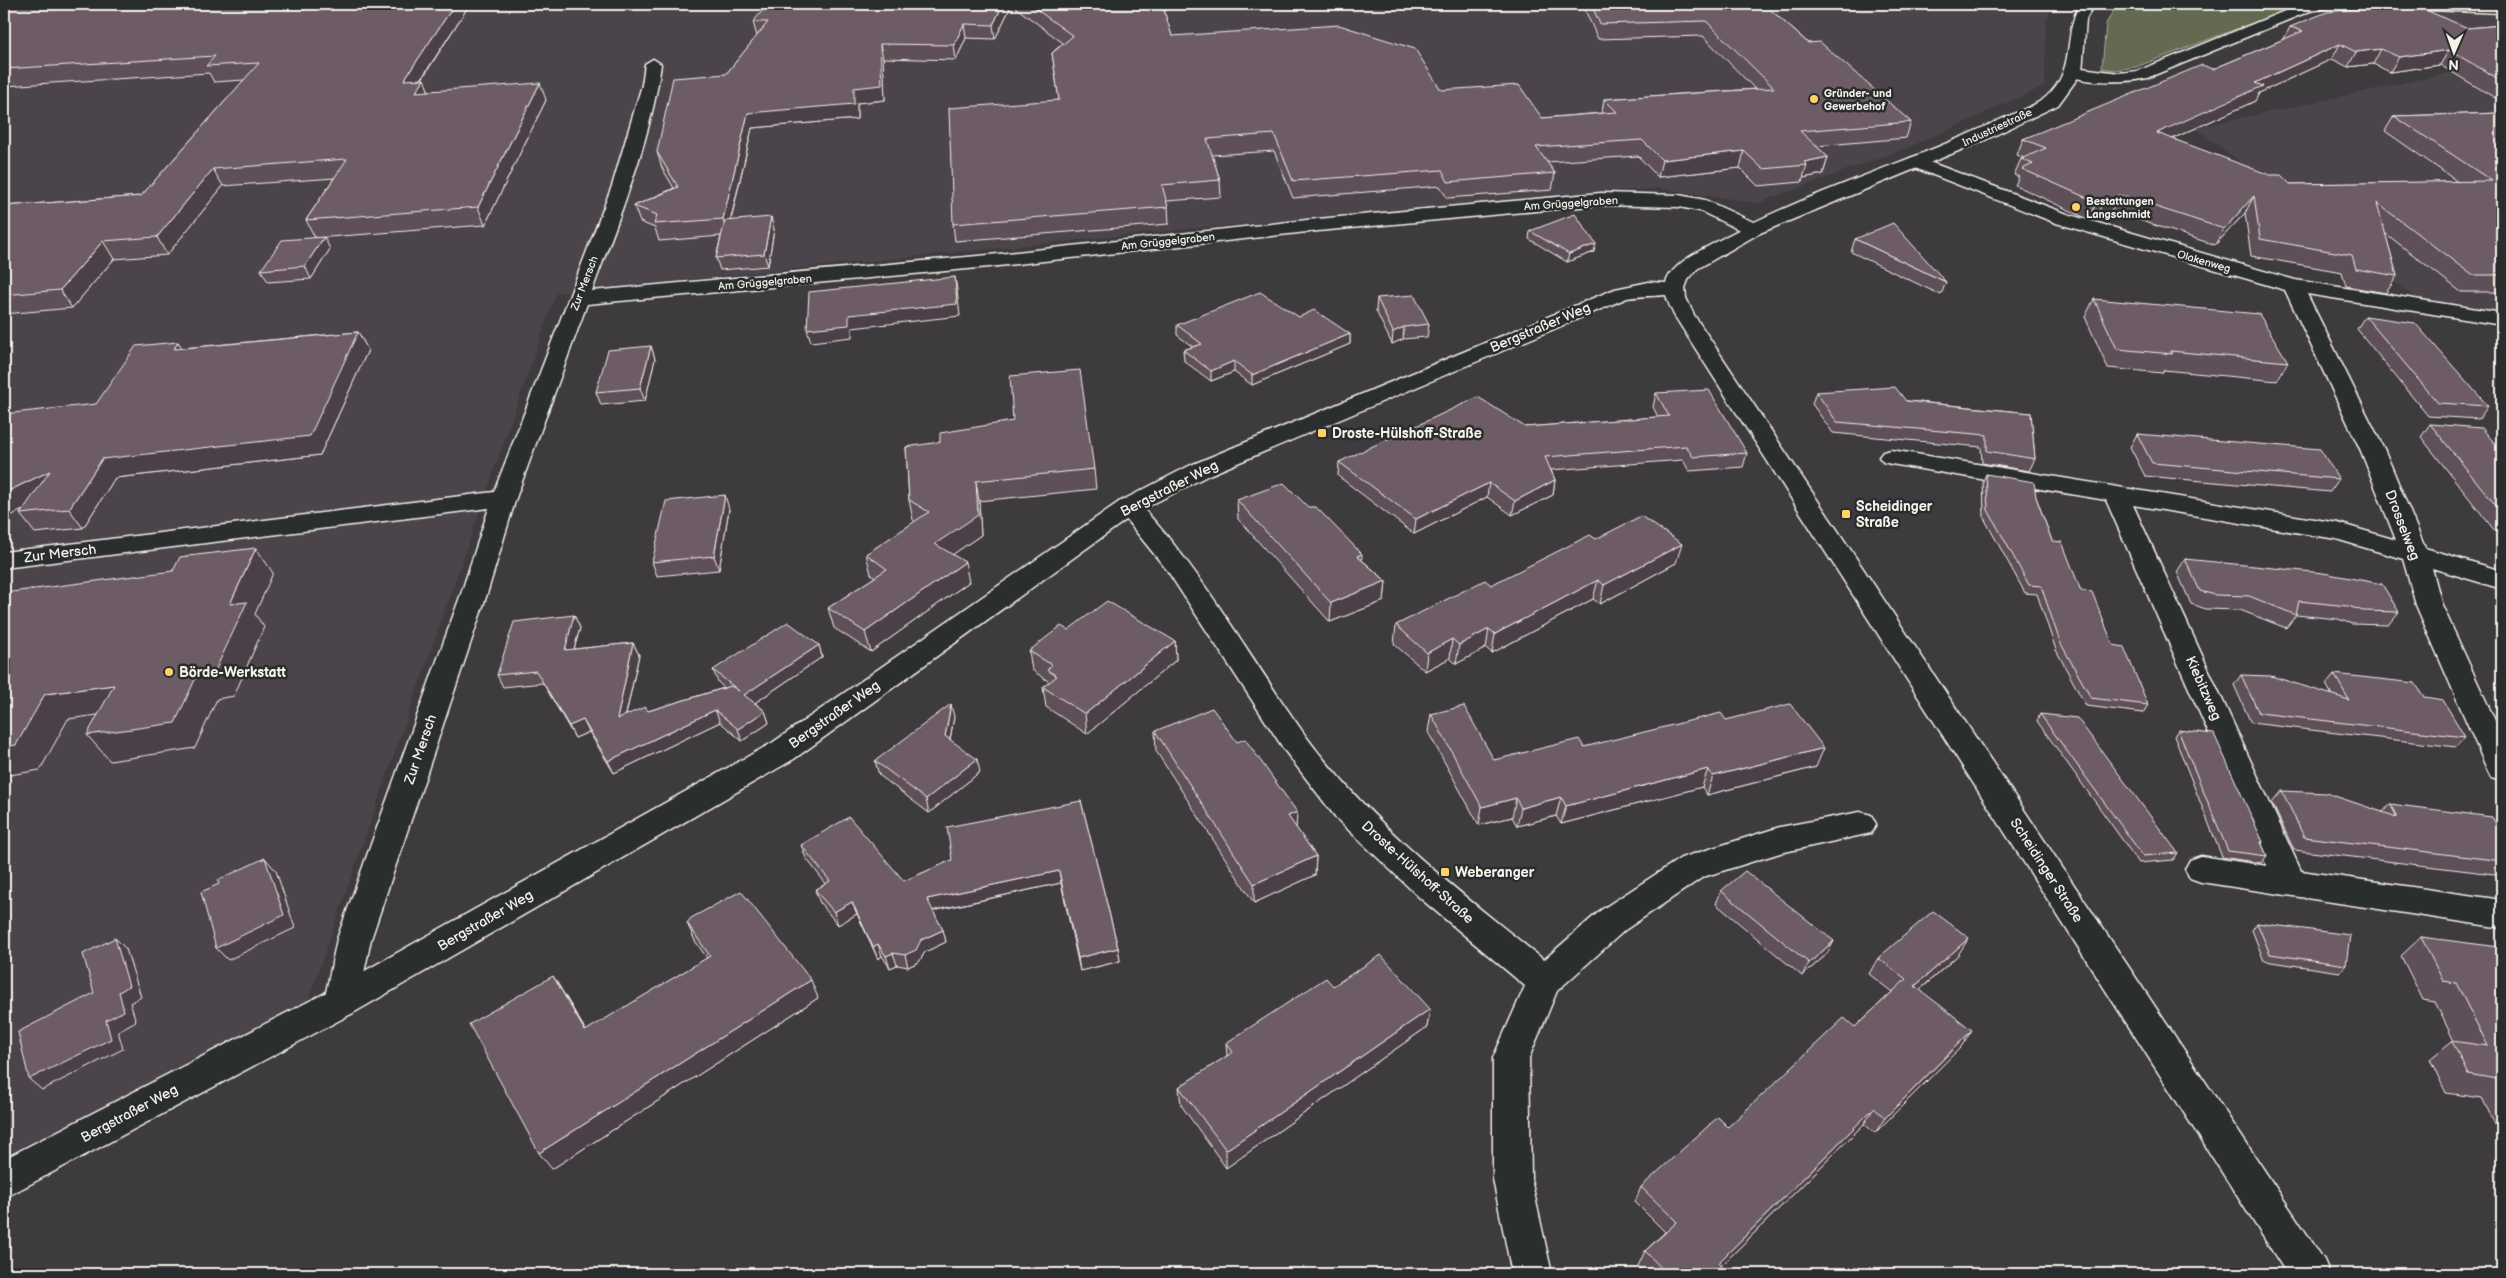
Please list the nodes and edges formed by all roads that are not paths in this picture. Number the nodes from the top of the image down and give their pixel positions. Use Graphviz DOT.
graph roads {
  1 [pos="2087,4"];
  2 [pos="2328,4"];
  3 [pos="2383,4"];
  4 [pos="2502,9"];
  5 [pos="653,64"];
  6 [pos="2074,72"];
  7 [pos="1916,162"];
  8 [pos="1753,229"];
  9 [pos="2293,286"];
  10 [pos="1675,288"];
  11 [pos="577,299"];
  12 [pos="2502,320"];
  13 [pos="1891,457"];
  14 [pos="2116,494"];
  15 [pos="504,498"];
  16 [pos="1128,507"];
  17 [pos="2415,555"];
  18 [pos="4,560"];
  19 [pos="2502,580"];
  20 [pos="2502,769"];
  21 [pos="1860,824"];
  22 [pos="2201,869"];
  23 [pos="2290,882"];
  24 [pos="2502,914"];
  25 [pos="1544,981"];
  26 [pos="341,1002"];
  27 [pos="4,1179"];
  28 [pos="1532,1274"];
  29 [pos="2310,1274"];
  1 -- 6 [label="street"];
  2 -- 6 [label="street"];
  3 -- 4 [label="street"];
  5 -- 11 [label="street, Zur Mersch"];
  6 -- 7 [label="street, Industriestraße"];
  7 -- 8 [label="street, Industriestraße"];
  7 -- 9 [label="street, Olakenweg"];
  8 -- 10 [label="street, Industriestraße"];
  8 -- 11 [label="street, Am Grüggelgraben"];
  9 -- 12 [label="street, Olakenweg"];
  9 -- 17 [label="street, Drosselweg"];
  10 -- 16 [label="street, Bergstraßer Weg"];
  10 -- 29 [label="street, Scheidinger Straße"];
  11 -- 15 [label="street, Zur Mersch"];
  13 -- 14 [label="street"];
  14 -- 17 [label="street"];
  14 -- 23 [label="street, Kiebitzweg"];
  15 -- 18 [label="street, Zur Mersch"];
  15 -- 26 [label="street, Zur Mersch"];
  16 -- 25 [label="street, Droste-Hülshoff-Straße"];
  16 -- 26 [label="street, Bergstraßer Weg"];
  17 -- 19 [label="street"];
  17 -- 20 [label="street, Drosselweg"];
  21 -- 25 [label="street"];
  22 -- 23 [label="street"];
  23 -- 24 [label="street"];
  25 -- 28 [label="street"];
  26 -- 27 [label="street, Bergstraßer Weg"];
}
